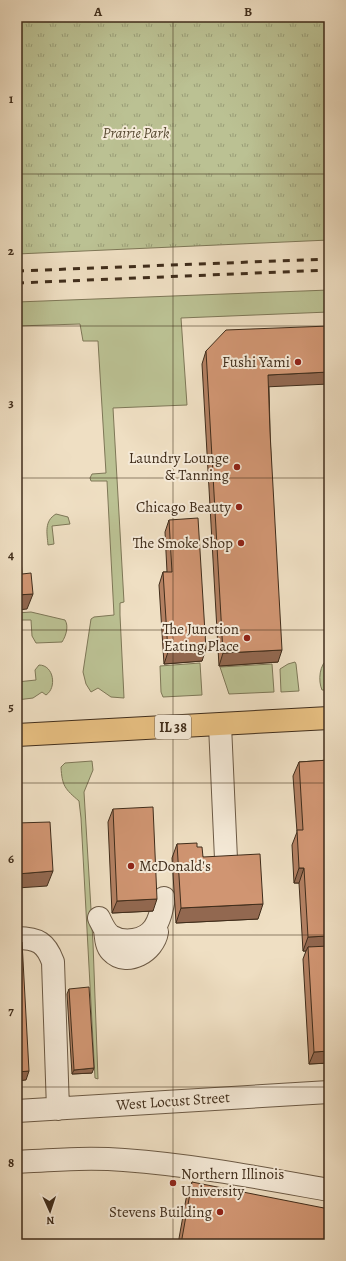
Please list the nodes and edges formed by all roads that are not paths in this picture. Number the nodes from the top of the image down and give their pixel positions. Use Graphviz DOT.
graph roads {
  1 [pos="329,718"];
  2 [pos="220,725"];
  3 [pos="17,735"];
  4 [pos="226,859"];
  5 [pos="164,898"];
  6 [pos="102,924"];
  7 [pos="17,938"];
  8 [pos="329,1092"];
  9 [pos="58,1109"];
  10 [pos="17,1111"];
  11 [pos="17,1162"];
  12 [pos="329,1190"];
  1 -- 2 [label="main road, IL 38"];
  2 -- 3 [label="main road, IL 38"];
  2 -- 4 [label="street"];
  5 -- 6 [label="street"];
  7 -- 9 [label="street"];
  8 -- 9 [label="street, West Locust Street"];
  9 -- 10 [label="street, West Locust Street"];
  11 -- 12 [label="street"];
}
